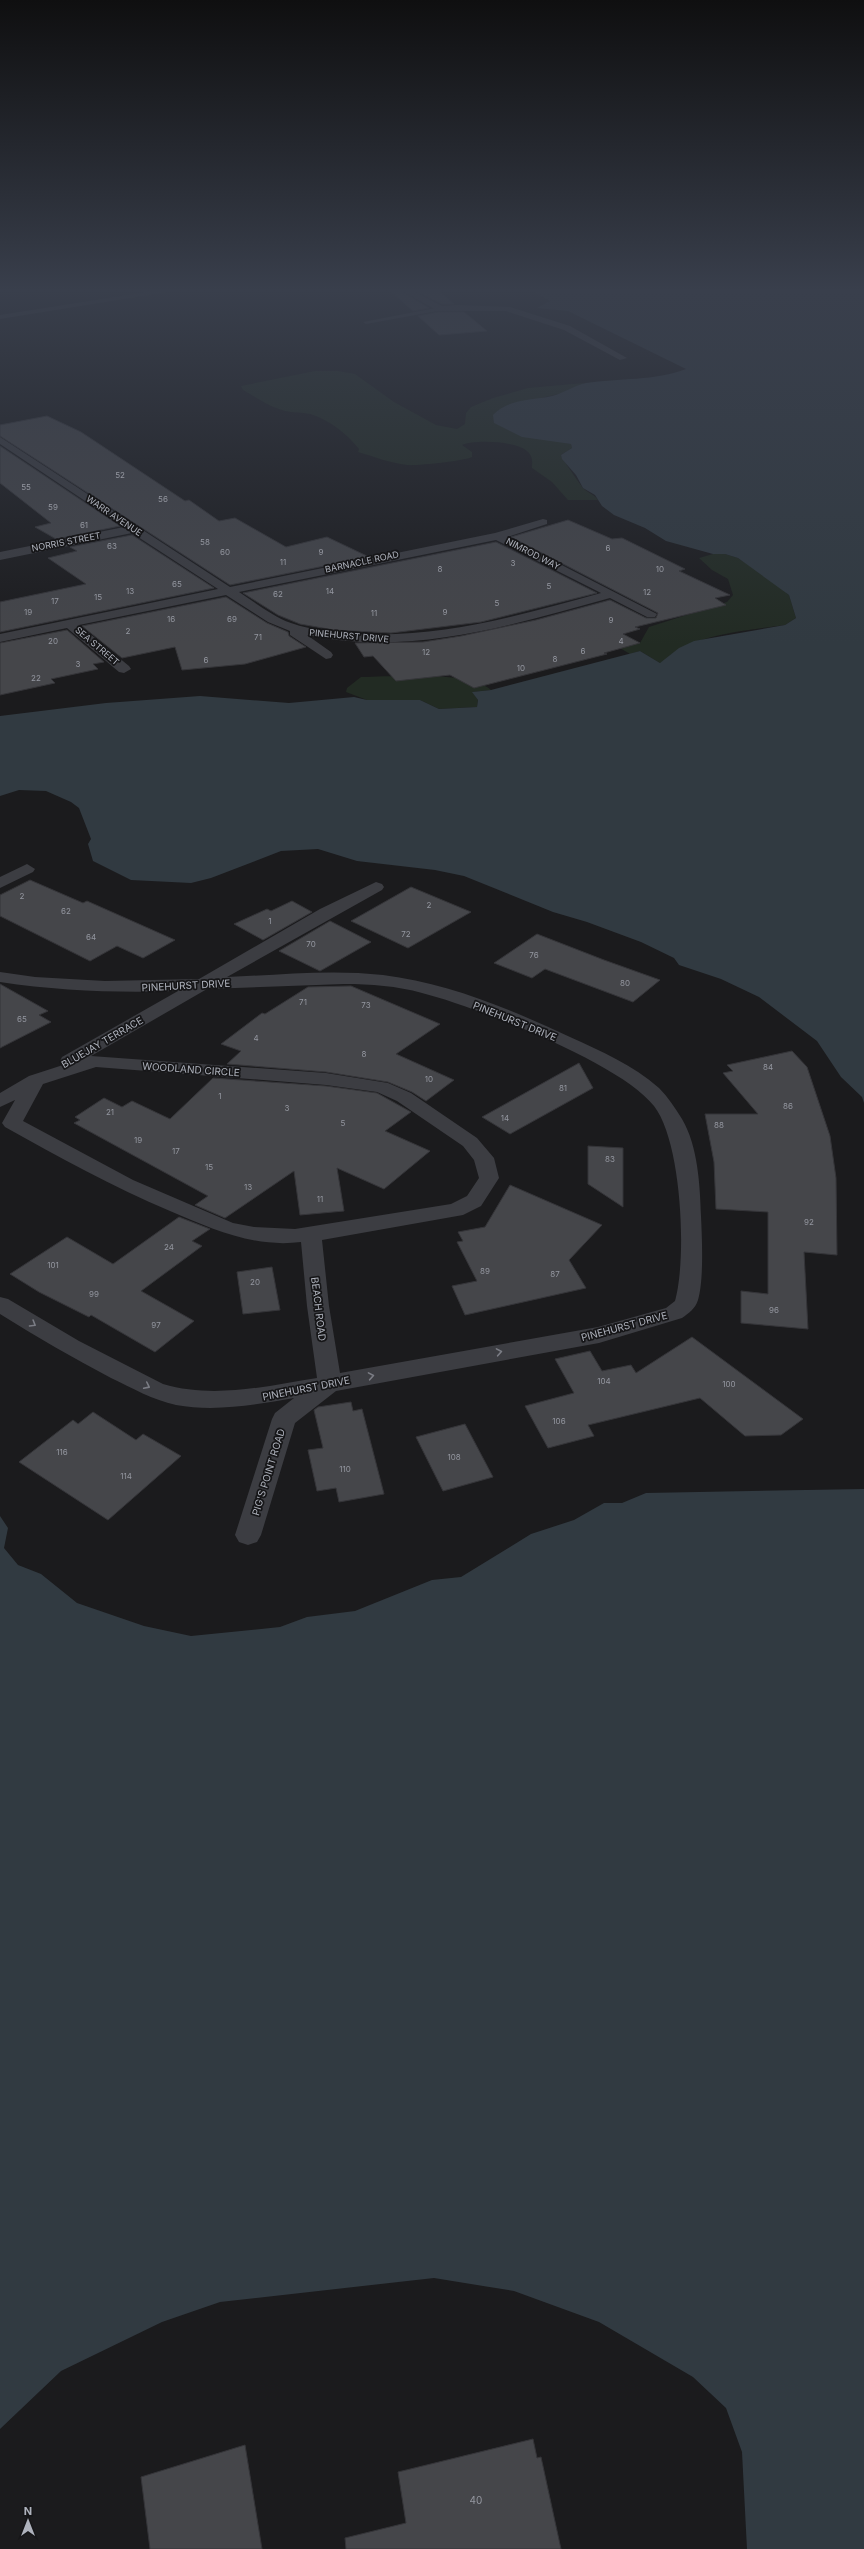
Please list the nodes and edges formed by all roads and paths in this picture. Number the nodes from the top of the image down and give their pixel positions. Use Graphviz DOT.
graph roads {
  1 [pos="0,440"];
  2 [pos="18,453"];
  3 [pos="6,455"];
  4 [pos="543,522"];
  5 [pos="133,529"];
  6 [pos="497,536"];
  7 [pos="0,556"];
  8 [pos="228,591"];
  9 [pos="612,594"];
  10 [pos="651,614"];
  11 [pos="70,624"];
  12 [pos="286,626"];
  13 [pos="0,638"];
  14 [pos="326,655"];
  15 [pos="124,669"];
  16 [pos="27,869"];
  17 [pos="0,883"];
  18 [pos="376,887"];
  19 [pos="0,977"];
  20 [pos="204,984"];
  21 [pos="36,1080"];
  22 [pos="0,1101"];
  23 [pos="312,1234"];
  24 [pos="0,1304"];
  25 [pos="330,1383"];
  26 [pos="248,1535"];
  1 -- 2 [label="street, WARR AVENUE"];
  2 -- 3 [label="street"];
  2 -- 5 [label="street, WARR AVENUE"];
  4 -- 6 [label="street, NIMROD WAY"];
  5 -- 7 [label="street, NORRIS STREET"];
  5 -- 8 [label="street, WARR AVENUE"];
  6 -- 8 [label="street, BARNACLE ROAD"];
  6 -- 9 [label="street, NIMROD WAY"];
  8 -- 11 [label="street"];
  8 -- 12 [label="street, PINEHURST DRIVE"];
  9 -- 10 [label="street, NIMROD WAY"];
  9 -- 12 [label="street, PINEHURST DRIVE"];
  11 -- 13 [label="street"];
  11 -- 15 [label="street, SEA STREET"];
  12 -- 14 [label="street"];
  16 -- 17 [label="street"];
  18 -- 20 [label="street, BLUEJAY TERRACE"];
  19 -- 20 [label="street, PINEHURST DRIVE"];
  20 -- 21 [label="street, BLUEJAY TERRACE"];
  25 -- 20 [label="street, PINEHURST DRIVE, one-way"];
  21 -- 22 [label="street, BLUEJAY TERRACE"];
  21 -- 23 [label="street, WOODLAND CIRCLE"];
  21 -- 23 [label="street, WOODLAND CIRCLE"];
  23 -- 25 [label="street, BEACH ROAD"];
  24 -- 25 [label="street, PINEHURST DRIVE, one-way"];
  25 -- 26 [label="street, PIG'S POINT ROAD"];
}
